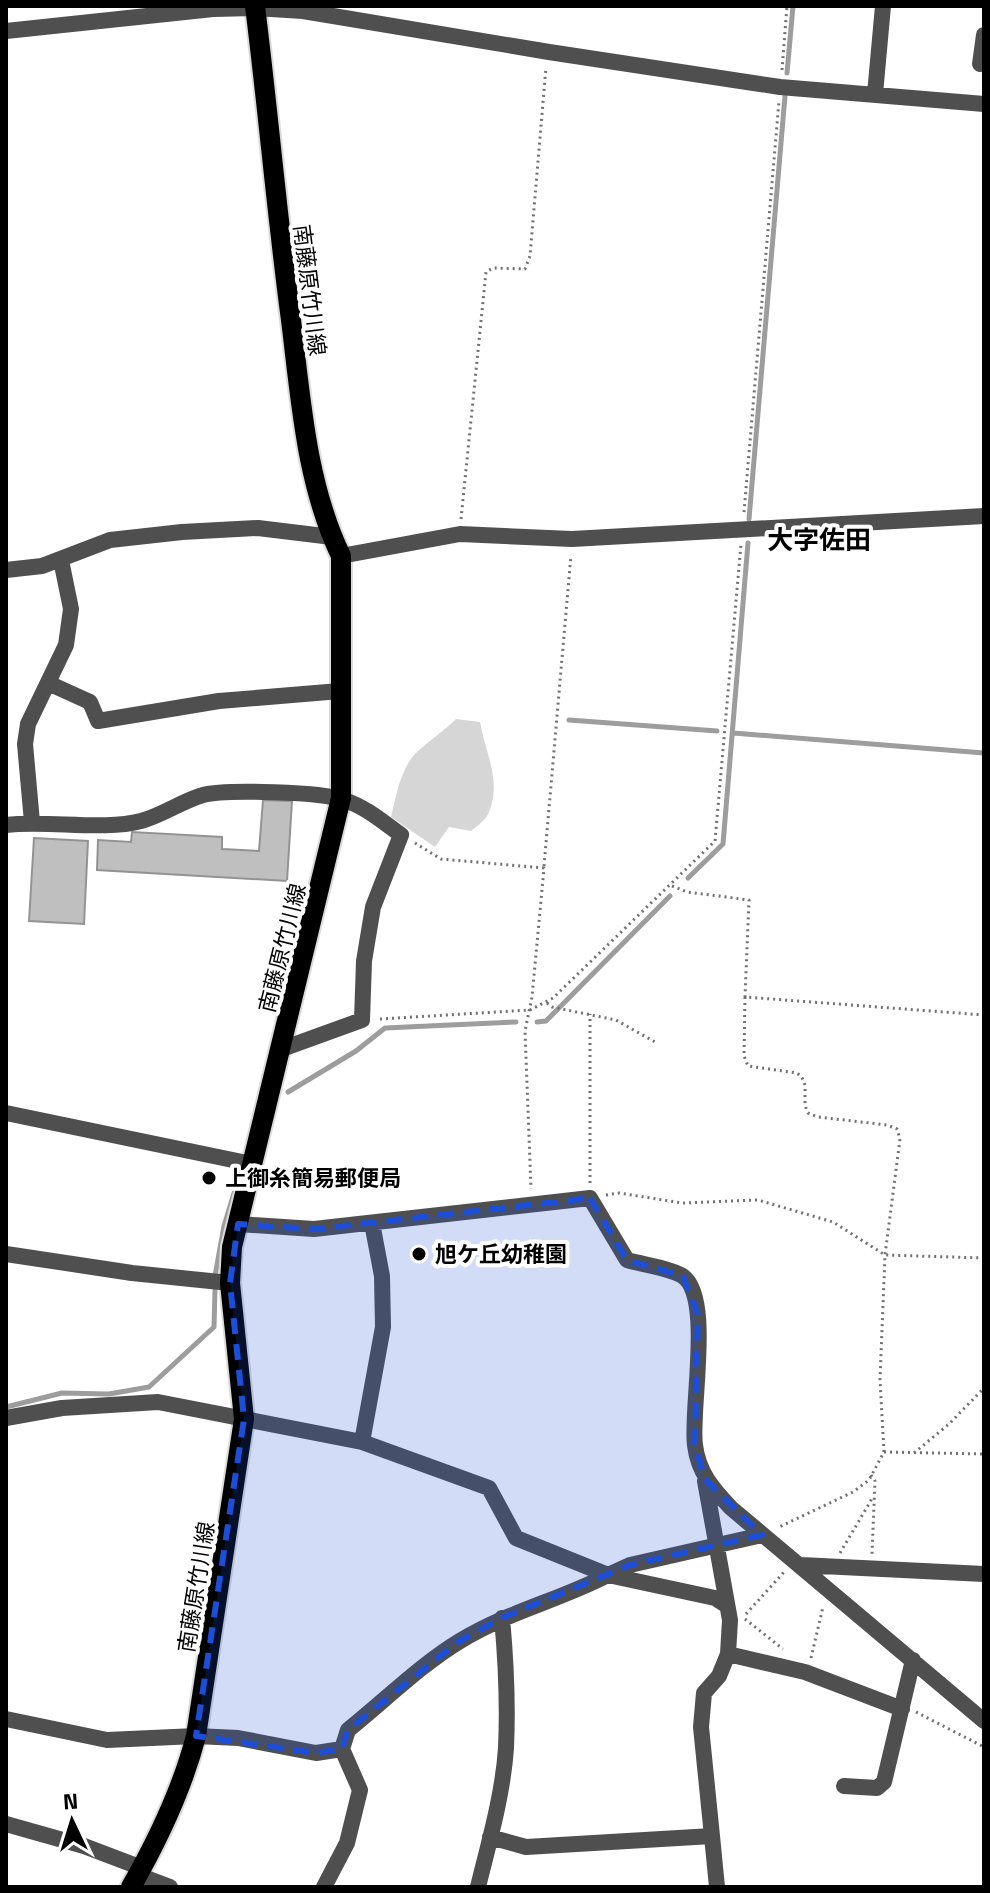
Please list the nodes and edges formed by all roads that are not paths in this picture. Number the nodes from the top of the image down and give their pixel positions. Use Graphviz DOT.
graph roads {
  1 [pos="883,6"];
  2 [pos="255,7"];
  3 [pos="6,31"];
  4 [pos="984,35"];
  5 [pos="980,64"];
  6 [pos="875,94"];
  7 [pos="984,104"];
  8 [pos="984,516"];
  9 [pos="332,537"];
  10 [pos="341,556"];
  11 [pos="61,560"];
  12 [pos="6,570"];
  13 [pos="48,683"];
  14 [pos="340,691"];
  15 [pos="341,798"];
  16 [pos="32,822"];
  17 [pos="6,825"];
  18 [pos="282,1049"];
  19 [pos="6,1113"];
  20 [pos="252,1164"];
  21 [pos="372,1223"];
  22 [pos="238,1224"];
  23 [pos="6,1254"];
  24 [pos="230,1283"];
  25 [pos="6,1418"];
  26 [pos="244,1419"];
  27 [pos="362,1442"];
  28 [pos="705,1479"];
  29 [pos="762,1535"];
  30 [pos="716,1546"];
  31 [pos="798,1563"];
  32 [pos="984,1574"];
  33 [pos="608,1575"];
  34 [pos="726,1605"];
  35 [pos="502,1618"];
  36 [pos="728,1654"];
  37 [pos="913,1660"];
  38 [pos="902,1709"];
  39 [pos="6,1719"];
  40 [pos="984,1721"];
  41 [pos="196,1736"];
  42 [pos="342,1749"];
  43 [pos="844,1786"];
  44 [pos="6,1824"];
  45 [pos="712,1836"];
  46 [pos="490,1837"];
  47 [pos="137,1877"];
  48 [pos="170,1887"];
  49 [pos="324,1887"];
  50 [pos="478,1887"];
  51 [pos="717,1887"];
  1 -- 6 [label="street"];
  2 -- 3 [label="street"];
  2 -- 6 [label="street"];
  2 -- 9 [label="main road, 南藤原竹川線"];
  4 -- 5 [label="street"];
  6 -- 7 [label="street"];
  8 -- 10 [label="street"];
  9 -- 10 [label="main road, 南藤原竹川線"];
  9 -- 11 [label="street"];
  10 -- 14 [label="main road, 南藤原竹川線"];
  11 -- 12 [label="street"];
  11 -- 13 [label="street"];
  13 -- 14 [label="street"];
  13 -- 16 [label="street"];
  14 -- 15 [label="main road, 南藤原竹川線"];
  15 -- 16 [label="street"];
  15 -- 18 [label="main road, 南藤原竹川線"];
  15 -- 18 [label="street"];
  16 -- 17 [label="street"];
  18 -- 20 [label="main road, 南藤原竹川線"];
  19 -- 20 [label="street"];
  20 -- 22 [label="main road, 南藤原竹川線"];
  21 -- 22 [label="street"];
  21 -- 27 [label="street"];
  21 -- 28 [label="street"];
  22 -- 24 [label="main road, 南藤原竹川線"];
  23 -- 24 [label="street"];
  24 -- 26 [label="main road, 南藤原竹川線"];
  25 -- 26 [label="street"];
  26 -- 27 [label="street"];
  26 -- 41 [label="main road, 南藤原竹川線"];
  27 -- 33 [label="street"];
  28 -- 29 [label="street"];
  28 -- 30 [label="street"];
  29 -- 30 [label="street"];
  29 -- 31 [label="street"];
  30 -- 33 [label="street"];
  30 -- 34 [label="street"];
  31 -- 32 [label="street"];
  31 -- 37 [label="street"];
  33 -- 34 [label="street"];
  33 -- 35 [label="street"];
  34 -- 36 [label="street"];
  35 -- 42 [label="street"];
  35 -- 46 [label="street"];
  36 -- 38 [label="street"];
  36 -- 45 [label="street"];
  37 -- 38 [label="street"];
  37 -- 40 [label="street"];
  38 -- 43 [label="street"];
  39 -- 41 [label="street"];
  41 -- 42 [label="street"];
  41 -- 47 [label="main road, 南藤原竹川線"];
  42 -- 49 [label="street"];
  44 -- 47 [label="street"];
  45 -- 46 [label="street"];
  45 -- 51 [label="street"];
  46 -- 50 [label="street"];
  47 -- 48 [label="street"];
}
